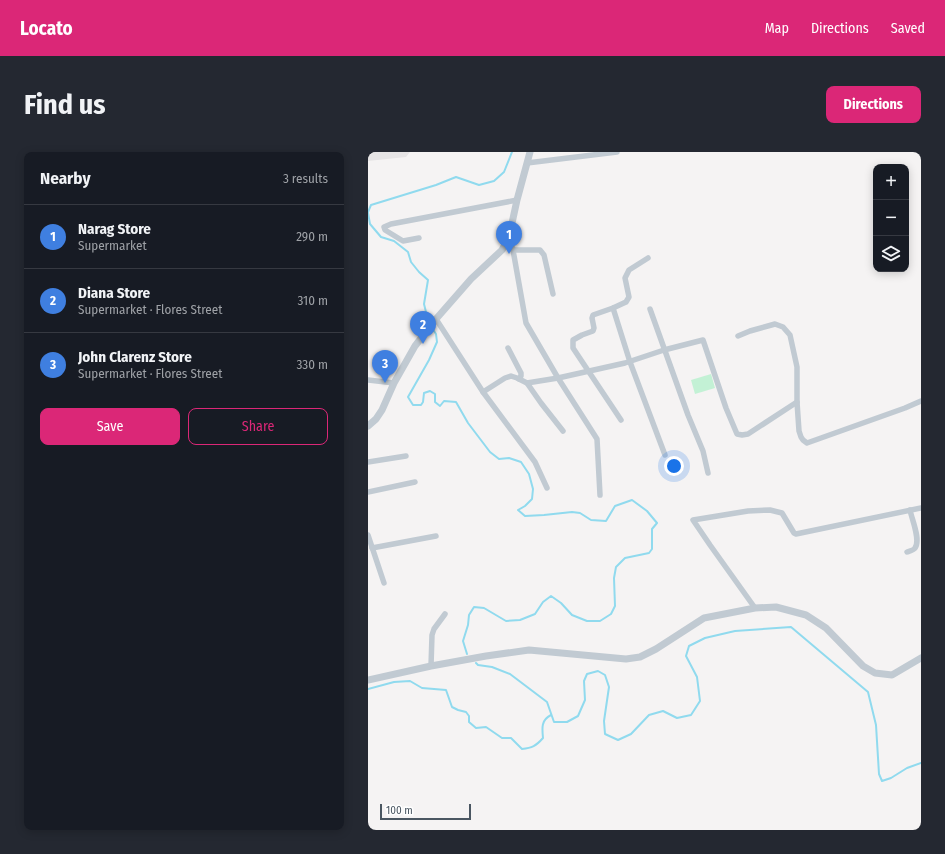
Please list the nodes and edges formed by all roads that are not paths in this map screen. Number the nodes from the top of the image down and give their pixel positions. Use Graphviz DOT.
graph roads {
  1 [pos="530,152"];
  2 [pos="617,152"];
  3 [pos="527,163"];
  4 [pos="517,200"];
  5 [pos="509,237"];
  6 [pos="419,238"];
  7 [pos="513,250"];
  8 [pos="648,258"];
  9 [pos="553,294"];
  10 [pos="613,308"];
  11 [pos="650,309"];
  12 [pos="436,319"];
  13 [pos="738,336"];
  14 [pos="508,348"];
  15 [pos="664,350"];
  16 [pos="630,362"];
  17 [pos="588,371"];
  18 [pos="558,378"];
  19 [pos="520,379"];
  20 [pos="368,380"];
  21 [pos="394,383"];
  22 [pos="527,383"];
  23 [pos="483,392"];
  24 [pos="921,401"];
  25 [pos="797,402"];
  26 [pos="621,420"];
  27 [pos="368,426"];
  28 [pos="563,431"];
  29 [pos="665,455"];
  30 [pos="406,456"];
  31 [pos="368,462"];
  32 [pos="708,473"];
  33 [pos="416,482"];
  34 [pos="547,488"];
  35 [pos="368,492"];
  36 [pos="600,495"];
  37 [pos="921,508"];
  38 [pos="910,510"];
  39 [pos="368,535"];
  40 [pos="436,536"];
  41 [pos="372,548"];
  42 [pos="907,552"];
  43 [pos="384,583"];
  44 [pos="755,608"];
  45 [pos="445,614"];
  46 [pos="921,658"];
  47 [pos="431,666"];
  48 [pos="368,680"];
  1 -- 3 [label="street"];
  2 -- 3 [label="street"];
  3 -- 4 [label="street"];
  4 -- 5 [label="street"];
  4 -- 6 [label="street"];
  5 -- 7 [label="street"];
  5 -- 12 [label="street"];
  7 -- 9 [label="street"];
  7 -- 18 [label="street"];
  8 -- 10 [label="street"];
  10 -- 16 [label="street"];
  10 -- 17 [label="street"];
  11 -- 15 [label="street"];
  12 -- 21 [label="street"];
  12 -- 23 [label="street"];
  13 -- 25 [label="street"];
  14 -- 19 [label="street"];
  15 -- 16 [label="street"];
  15 -- 25 [label="street"];
  15 -- 32 [label="street"];
  16 -- 17 [label="street"];
  16 -- 29 [label="street"];
  17 -- 18 [label="street"];
  17 -- 26 [label="street"];
  18 -- 22 [label="street"];
  18 -- 36 [label="street"];
  19 -- 22 [label="street"];
  19 -- 23 [label="street"];
  20 -- 21 [label="street"];
  21 -- 27 [label="street"];
  22 -- 28 [label="street"];
  23 -- 34 [label="street"];
  24 -- 25 [label="street"];
  30 -- 31 [label="street"];
  33 -- 35 [label="street"];
  37 -- 38 [label="street"];
  38 -- 42 [label="street"];
  38 -- 44 [label="street"];
  39 -- 41 [label="street"];
  40 -- 41 [label="street"];
  41 -- 43 [label="street"];
  44 -- 46 [label="street"];
  44 -- 47 [label="street"];
  45 -- 47 [label="street"];
  47 -- 48 [label="street"];
}
